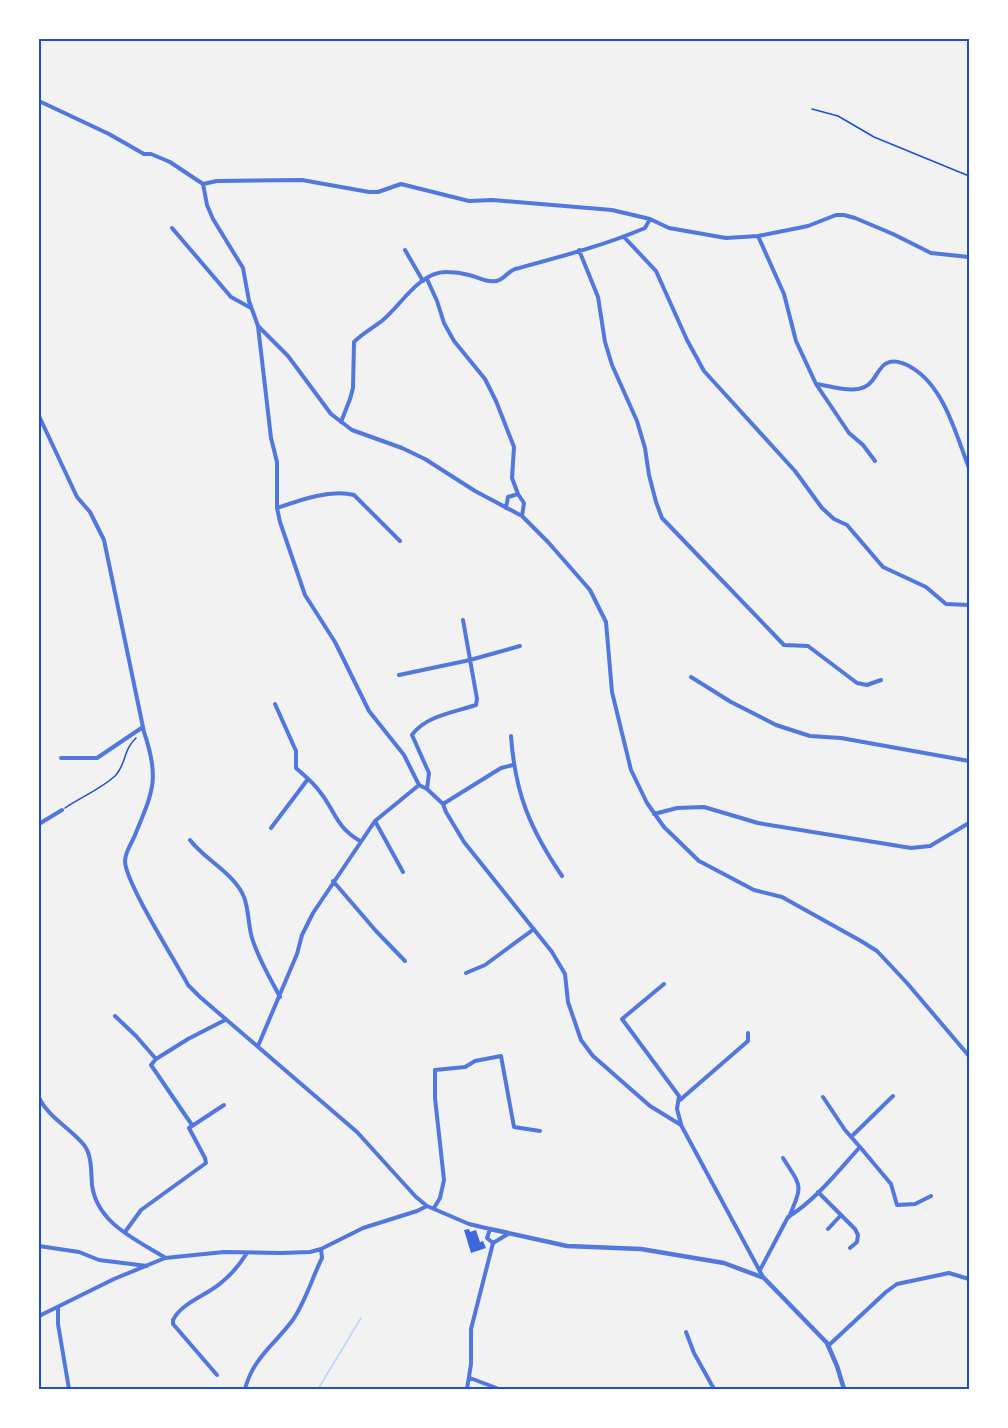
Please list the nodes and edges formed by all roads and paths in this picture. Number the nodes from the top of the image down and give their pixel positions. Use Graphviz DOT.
graph roads {
  1 [pos="39,101"];
  2 [pos="812,109"];
  3 [pos="969,176"];
  4 [pos="202,184"];
  5 [pos="650,219"];
  6 [pos="172,228"];
  7 [pos="758,236"];
  8 [pos="624,237"];
  9 [pos="405,250"];
  10 [pos="579,250"];
  11 [pos="969,257"];
  12 [pos="425,280"];
  13 [pos="251,308"];
  14 [pos="258,326"];
  15 [pos="816,384"];
  16 [pos="39,416"];
  17 [pos="341,422"];
  18 [pos="874,461"];
  19 [pos="969,468"];
  20 [pos="518,494"];
  21 [pos="277,508"];
  22 [pos="506,508"];
  23 [pos="522,516"];
  24 [pos="400,541"];
  25 [pos="969,605"];
  26 [pos="462,620"];
  27 [pos="519,646"];
  28 [pos="470,660"];
  29 [pos="399,675"];
  30 [pos="691,677"];
  31 [pos="881,680"];
  32 [pos="275,704"];
  33 [pos="143,727"];
  34 [pos="144,732"];
  35 [pos="511,736"];
  36 [pos="61,758"];
  37 [pos="969,761"];
  38 [pos="513,765"];
  39 [pos="308,779"];
  40 [pos="419,785"];
  41 [pos="427,789"];
  42 [pos="442,804"];
  43 [pos="62,810"];
  44 [pos="654,814"];
  45 [pos="375,820"];
  46 [pos="969,823"];
  47 [pos="39,824"];
  48 [pos="270,828"];
  49 [pos="190,840"];
  50 [pos="360,841"];
  51 [pos="403,872"];
  52 [pos="562,876"];
  53 [pos="333,881"];
  54 [pos="534,929"];
  55 [pos="405,962"];
  56 [pos="466,974"];
  57 [pos="664,984"];
  58 [pos="280,998"];
  59 [pos="115,1016"];
  60 [pos="225,1020"];
  61 [pos="748,1033"];
  62 [pos="258,1047"];
  63 [pos="969,1056"];
  64 [pos="156,1059"];
  65 [pos="893,1096"];
  66 [pos="823,1097"];
  67 [pos="39,1098"];
  68 [pos="679,1100"];
  69 [pos="224,1105"];
  70 [pos="192,1125"];
  71 [pos="681,1125"];
  72 [pos="540,1131"];
  73 [pos="851,1137"];
  74 [pos="860,1147"];
  75 [pos="783,1158"];
  76 [pos="818,1192"];
  77 [pos="931,1196"];
  78 [pos="427,1206"];
  79 [pos="434,1208"];
  80 [pos="841,1215"];
  81 [pos="788,1217"];
  82 [pos="828,1228"];
  83 [pos="490,1229"];
  84 [pos="124,1232"];
  85 [pos="508,1234"];
  86 [pos="493,1243"];
  87 [pos="39,1246"];
  88 [pos="850,1248"];
  89 [pos="321,1249"];
  90 [pos="247,1253"];
  91 [pos="165,1258"];
  92 [pos="148,1266"];
  93 [pos="760,1271"];
  94 [pos="764,1278"];
  95 [pos="969,1279"];
  96 [pos="58,1307"];
  97 [pos="39,1316"];
  98 [pos="686,1332"];
  99 [pos="828,1346"];
  100 [pos="217,1375"];
  101 [pos="470,1378"];
  102 [pos="69,1389"];
  103 [pos="245,1389"];
  104 [pos="467,1389"];
  105 [pos="499,1389"];
  106 [pos="714,1389"];
  107 [pos="844,1389"];
  1 -- 4 [label="street"];
  2 -- 3 [label="path"];
  4 -- 5 [label="street"];
  4 -- 13 [label="street"];
  5 -- 7 [label="street"];
  5 -- 8 [label="street"];
  6 -- 13 [label="street"];
  7 -- 11 [label="street"];
  7 -- 15 [label="street"];
  8 -- 10 [label="street"];
  8 -- 25 [label="street"];
  9 -- 12 [label="street"];
  10 -- 12 [label="street"];
  10 -- 31 [label="street"];
  12 -- 17 [label="street"];
  12 -- 20 [label="street"];
  13 -- 14 [label="street"];
  14 -- 17 [label="street"];
  14 -- 21 [label="street"];
  15 -- 18 [label="street"];
  15 -- 19 [label="street"];
  16 -- 33 [label="street"];
  17 -- 22 [label="street"];
  20 -- 22 [label="street"];
  20 -- 23 [label="street"];
  21 -- 24 [label="street"];
  21 -- 40 [label="street"];
  22 -- 23 [label="street"];
  23 -- 44 [label="street"];
  26 -- 28 [label="street"];
  27 -- 28 [label="street"];
  28 -- 29 [label="street"];
  28 -- 41 [label="street"];
  30 -- 37 [label="street"];
  32 -- 39 [label="street"];
  33 -- 34 [label="street"];
  33 -- 36 [label="street"];
  34 -- 43 [label="path"];
  34 -- 60 [label="street"];
  35 -- 38 [label="street"];
  38 -- 42 [label="street"];
  38 -- 52 [label="street"];
  39 -- 48 [label="street"];
  39 -- 50 [label="street"];
  40 -- 41 [label="street"];
  40 -- 45 [label="street"];
  41 -- 42 [label="street"];
  42 -- 54 [label="street"];
  43 -- 47 [label="street"];
  44 -- 46 [label="street"];
  44 -- 63 [label="street"];
  45 -- 50 [label="street"];
  45 -- 51 [label="street"];
  49 -- 58 [label="street"];
  50 -- 53 [label="street"];
  53 -- 55 [label="street"];
  53 -- 58 [label="street"];
  54 -- 56 [label="street"];
  54 -- 71 [label="street"];
  57 -- 68 [label="street"];
  58 -- 62 [label="street"];
  59 -- 64 [label="street"];
  60 -- 62 [label="street"];
  60 -- 64 [label="street"];
  61 -- 68 [label="street"];
  62 -- 78 [label="street"];
  64 -- 70 [label="street"];
  65 -- 73 [label="street"];
  66 -- 73 [label="street"];
  67 -- 84 [label="street"];
  68 -- 71 [label="street"];
  69 -- 70 [label="street"];
  70 -- 84 [label="street"];
  71 -- 93 [label="street"];
  72 -- 79 [label="street"];
  73 -- 74 [label="street"];
  74 -- 76 [label="street"];
  74 -- 77 [label="street"];
  75 -- 81 [label="street"];
  76 -- 80 [label="street"];
  76 -- 81 [label="street"];
  78 -- 79 [label="street"];
  78 -- 89 [label="street"];
  79 -- 83 [label="street"];
  80 -- 82 [label="street"];
  80 -- 88 [label="street"];
  81 -- 93 [label="street"];
  83 -- 85 [label="street"];
  83 -- 86 [label="street"];
  84 -- 91 [label="street"];
  85 -- 86 [label="street"];
  85 -- 94 [label="street"];
  86 -- 101 [label="street"];
  87 -- 92 [label="street"];
  89 -- 90 [label="street"];
  89 -- 103 [label="street"];
  90 -- 91 [label="street"];
  90 -- 100 [label="street"];
  91 -- 92 [label="street"];
  92 -- 96 [label="street"];
  93 -- 94 [label="street"];
  94 -- 99 [label="street"];
  95 -- 99 [label="street"];
  96 -- 97 [label="street"];
  96 -- 102 [label="street"];
  98 -- 106 [label="street"];
  99 -- 107 [label="street"];
  101 -- 104 [label="street"];
  101 -- 105 [label="street"];
}
